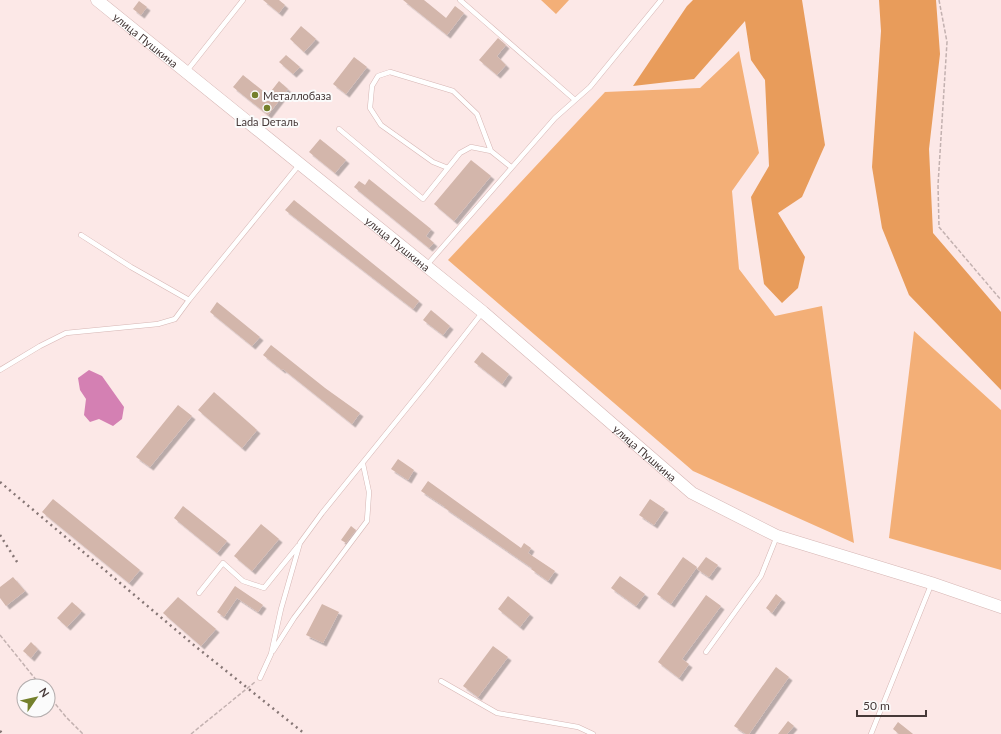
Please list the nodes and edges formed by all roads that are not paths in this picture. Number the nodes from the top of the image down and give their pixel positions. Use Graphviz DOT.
graph roads {
  1 [pos="97,0"];
  2 [pos="242,0"];
  3 [pos="460,0"];
  4 [pos="661,0"];
  5 [pos="186,72"];
  6 [pos="575,100"];
  7 [pos="339,129"];
  8 [pos="491,151"];
  9 [pos="300,164"];
  10 [pos="511,167"];
  11 [pos="448,168"];
  12 [pos="82,235"];
  13 [pos="426,266"];
  14 [pos="189,300"];
  15 [pos="483,312"];
  16 [pos="0,370"];
  17 [pos="363,464"];
  18 [pos="777,536"];
  19 [pos="300,543"];
  20 [pos="931,583"];
  21 [pos="199,593"];
  22 [pos="1001,606"];
  23 [pos="706,652"];
  24 [pos="271,654"];
  25 [pos="260,678"];
  26 [pos="441,681"];
  27 [pos="593,734"];
  28 [pos="871,734"];
  1 -- 5 [label="main road, улица Пушкина"];
  2 -- 5 [label="lane"];
  3 -- 6 [label="lane"];
  4 -- 6 [label="lane"];
  5 -- 9 [label="main road, улица Пушкина"];
  6 -- 10 [label="lane"];
  7 -- 11 [label="lane"];
  8 -- 10 [label="lane"];
  8 -- 11 [label="lane"];
  8 -- 11 [label="lane"];
  9 -- 13 [label="main road, улица Пушкина"];
  9 -- 14 [label="lane"];
  10 -- 13 [label="lane"];
  12 -- 14 [label="lane"];
  13 -- 15 [label="main road, улица Пушкина"];
  14 -- 16 [label="lane"];
  15 -- 17 [label="lane"];
  15 -- 18 [label="main road, улица Пушкина"];
  17 -- 19 [label="lane"];
  17 -- 24 [label="lane"];
  18 -- 20 [label="main road, улица Пушкина"];
  18 -- 23 [label="lane"];
  19 -- 21 [label="lane"];
  19 -- 24 [label="lane"];
  20 -- 22 [label="main road, улица Пушкина"];
  20 -- 28 [label="lane"];
  24 -- 25 [label="lane"];
  26 -- 27 [label="lane"];
}
